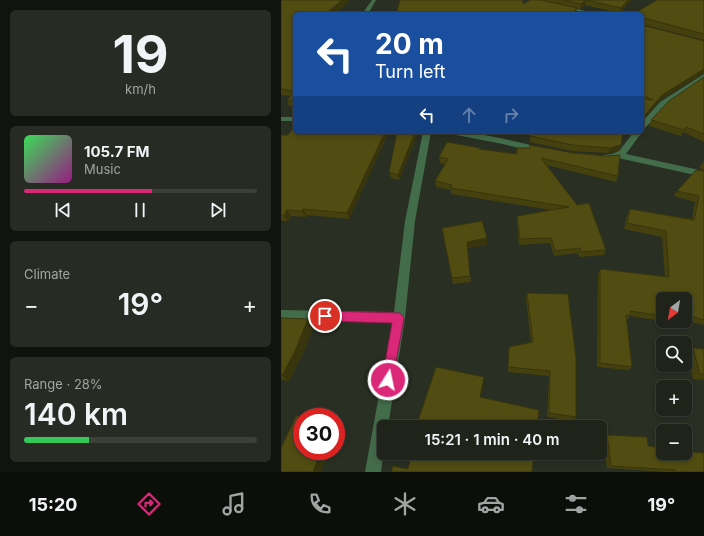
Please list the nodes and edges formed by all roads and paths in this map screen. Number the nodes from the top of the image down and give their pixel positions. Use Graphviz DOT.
graph roads {
  1 [pos="374,0"];
  2 [pos="554,6"];
  3 [pos="366,12"];
  4 [pos="582,12"];
  5 [pos="704,76"];
  6 [pos="281,119"];
  7 [pos="293,119"];
  8 [pos="644,124"];
  9 [pos="427,134"];
  10 [pos="463,134"];
  11 [pos="637,134"];
  12 [pos="550,152"];
  13 [pos="621,156"];
  14 [pos="597,157"];
  15 [pos="704,174"];
  16 [pos="281,315"];
  17 [pos="399,318"];
  18 [pos="373,472"];
  1 -- 3 [label="street"];
  2 -- 4 [label="street"];
  5 -- 8 [label="street"];
  6 -- 7 [label="street"];
  9 -- 17 [label="street"];
  10 -- 12 [label="street"];
  11 -- 13 [label="street"];
  13 -- 14 [label="street"];
  13 -- 15 [label="street"];
  16 -- 17 [label="street"];
  17 -- 18 [label="street"];
}
